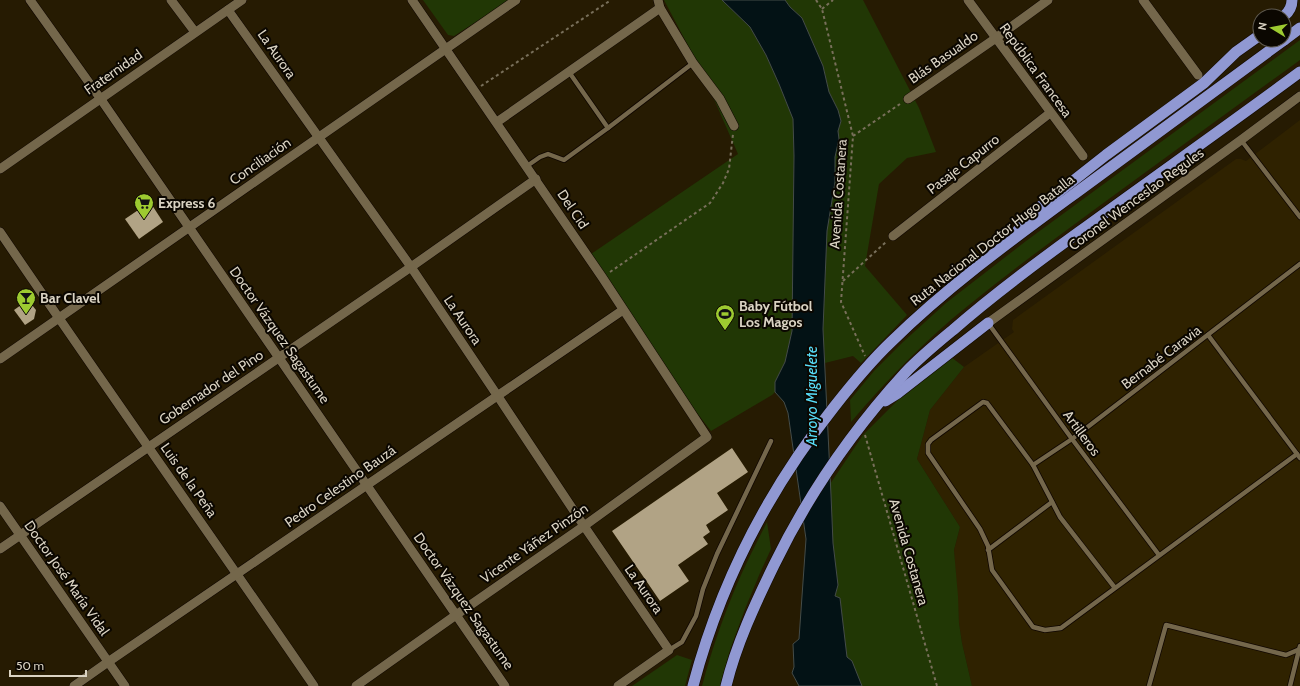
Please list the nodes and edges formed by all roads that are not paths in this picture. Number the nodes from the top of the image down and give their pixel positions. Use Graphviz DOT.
graph roads {
  1 [pos="30,0"];
  2 [pos="171,0"];
  3 [pos="242,0"];
  4 [pos="412,0"];
  5 [pos="516,0"];
  6 [pos="968,0"];
  7 [pos="1048,0"];
  8 [pos="1142,0"];
  9 [pos="659,4"];
  10 [pos="228,10"];
  11 [pos="195,32"];
  12 [pos="996,38"];
  13 [pos="1252,40"];
  14 [pos="1273,48"];
  15 [pos="446,50"];
  16 [pos="693,62"];
  17 [pos="568,72"];
  18 [pos="1300,72"];
  19 [pos="1198,75"];
  20 [pos="1300,96"];
  21 [pos="100,98"];
  22 [pos="908,99"];
  23 [pos="1050,113"];
  24 [pos="496,122"];
  25 [pos="734,126"];
  26 [pos="608,128"];
  27 [pos="318,137"];
  28 [pos="1241,140"];
  29 [pos="1083,156"];
  30 [pos="527,166"];
  31 [pos="0,169"];
  32 [pos="536,180"];
  33 [pos="1300,217"];
  34 [pos="189,228"];
  35 [pos="0,232"];
  36 [pos="893,236"];
  37 [pos="1007,243"];
  38 [pos="1300,264"];
  39 [pos="411,267"];
  40 [pos="623,310"];
  41 [pos="59,319"];
  42 [pos="988,323"];
  43 [pos="1208,335"];
  44 [pos="279,358"];
  45 [pos="0,359"];
  46 [pos="497,395"];
  47 [pos="876,407"];
  48 [pos="707,436"];
  49 [pos="1072,439"];
  50 [pos="771,441"];
  51 [pos="148,447"];
  52 [pos="1297,454"];
  53 [pos="1300,458"];
  54 [pos="1033,465"];
  55 [pos="366,484"];
  56 [pos="1052,502"];
  57 [pos="0,506"];
  58 [pos="584,526"];
  59 [pos="20,535"];
  60 [pos="0,549"];
  61 [pos="988,550"];
  62 [pos="1159,555"];
  63 [pos="237,573"];
  64 [pos="1115,588"];
  65 [pos="456,614"];
  66 [pos="1300,648"];
  67 [pos="669,650"];
  68 [pos="108,662"];
  69 [pos="74,686"];
  70 [pos="125,686"];
  71 [pos="314,686"];
  72 [pos="356,686"];
  73 [pos="505,686"];
  74 [pos="618,686"];
  75 [pos="693,686"];
  76 [pos="726,686"];
  77 [pos="1149,686"];
  78 [pos="1290,686"];
  1 -- 21 [label="street, Doctor Vázquez Sagastume"];
  2 -- 11 [label="street"];
  3 -- 10 [label="street, Fraternidad"];
  4 -- 15 [label="street, Del Cid"];
  5 -- 15 [label="street, Conciliación"];
  6 -- 12 [label="street, República Francesa"];
  7 -- 12 [label="street, Blás Basualdo"];
  8 -- 19 [label="street"];
  9 -- 16 [label="street"];
  9 -- 17 [label="street"];
  10 -- 11 [label="street, Fraternidad"];
  10 -- 27 [label="street, La Aurora"];
  11 -- 21 [label="street, Fraternidad"];
  12 -- 22 [label="street, Blás Basualdo"];
  12 -- 23 [label="street, República Francesa"];
  13 -- 37 [label="highway"];
  14 -- 37 [label="highway, Ruta Nacional Doctor Hugo Batalla"];
  15 -- 24 [label="street, Del Cid"];
  15 -- 27 [label="street, Conciliación"];
  16 -- 25 [label="street"];
  16 -- 26 [label="lane"];
  17 -- 24 [label="street"];
  17 -- 26 [label="lane"];
  18 -- 47 [label="highway"];
  20 -- 28 [label="street, Coronel Wenceslao Regules"];
  21 -- 31 [label="street, Fraternidad"];
  21 -- 34 [label="street, Doctor Vázquez Sagastume"];
  23 -- 29 [label="street, República Francesa"];
  23 -- 36 [label="street, Pasaje Capurro"];
  24 -- 30 [label="street, Del Cid"];
  26 -- 30 [label="lane"];
  27 -- 34 [label="street, Conciliación"];
  27 -- 39 [label="street, La Aurora"];
  28 -- 33 [label="lane"];
  28 -- 42 [label="street, Coronel Wenceslao Regules"];
  30 -- 32 [label="street, Del Cid"];
  32 -- 39 [label="street, Gobernador del Pino"];
  32 -- 40 [label="street, Del Cid"];
  34 -- 41 [label="street, Conciliación"];
  34 -- 44 [label="street, Doctor Vázquez Sagastume"];
  35 -- 41 [label="street, Luis de la Peña"];
  37 -- 75 [label="highway, Ruta Nacional Doctor Hugo Batalla"];
  38 -- 43 [label="lane, Bernabé Caravia"];
  39 -- 44 [label="street, Gobernador del Pino"];
  39 -- 46 [label="street, La Aurora"];
  40 -- 46 [label="street, Pedro Celestino Bauzá"];
  40 -- 48 [label="street, Del Cid"];
  41 -- 45 [label="street, Conciliación"];
  41 -- 51 [label="street, Luis de la Peña"];
  42 -- 47 [label="highway"];
  42 -- 49 [label="lane, Artilleros"];
  43 -- 49 [label="lane, Bernabé Caravia"];
  43 -- 52 [label="lane"];
  44 -- 51 [label="street, Gobernador del Pino"];
  44 -- 55 [label="street, Doctor Vázquez Sagastume"];
  46 -- 55 [label="street, Pedro Celestino Bauzá"];
  46 -- 58 [label="street, La Aurora"];
  47 -- 76 [label="highway"];
  48 -- 58 [label="street, Vicente Yáñez Pinzón"];
  49 -- 54 [label="lane, Bernabé Caravia"];
  49 -- 62 [label="lane, Artilleros"];
  50 -- 67 [label="lane"];
  51 -- 59 [label="street, Gobernador del Pino"];
  51 -- 63 [label="street, Luis de la Peña"];
  52 -- 53 [label="lane"];
  52 -- 62 [label="lane"];
  54 -- 56 [label="lane"];
  54 -- 61 [label="lane"];
  55 -- 63 [label="street, Pedro Celestino Bauzá"];
  55 -- 65 [label="street, Doctor Vázquez Sagastume"];
  56 -- 61 [label="lane"];
  56 -- 64 [label="lane"];
  57 -- 59 [label="street, Doctor José María Vidal"];
  58 -- 65 [label="street, Vicente Yáñez Pinzón"];
  58 -- 67 [label="street, La Aurora"];
  59 -- 60 [label="street, Gobernador del Pino"];
  59 -- 68 [label="street, Doctor José María Vidal"];
  61 -- 64 [label="lane"];
  62 -- 64 [label="lane"];
  63 -- 68 [label="street, Pedro Celestino Bauzá"];
  63 -- 71 [label="street, Luis de la Peña"];
  65 -- 72 [label="street, Vicente Yáñez Pinzón"];
  65 -- 73 [label="street, Doctor Vázquez Sagastume"];
  66 -- 77 [label="lane"];
  66 -- 78 [label="lane"];
  67 -- 74 [label="street"];
  68 -- 69 [label="street, Pedro Celestino Bauzá"];
  68 -- 70 [label="street, Doctor José María Vidal"];
}
